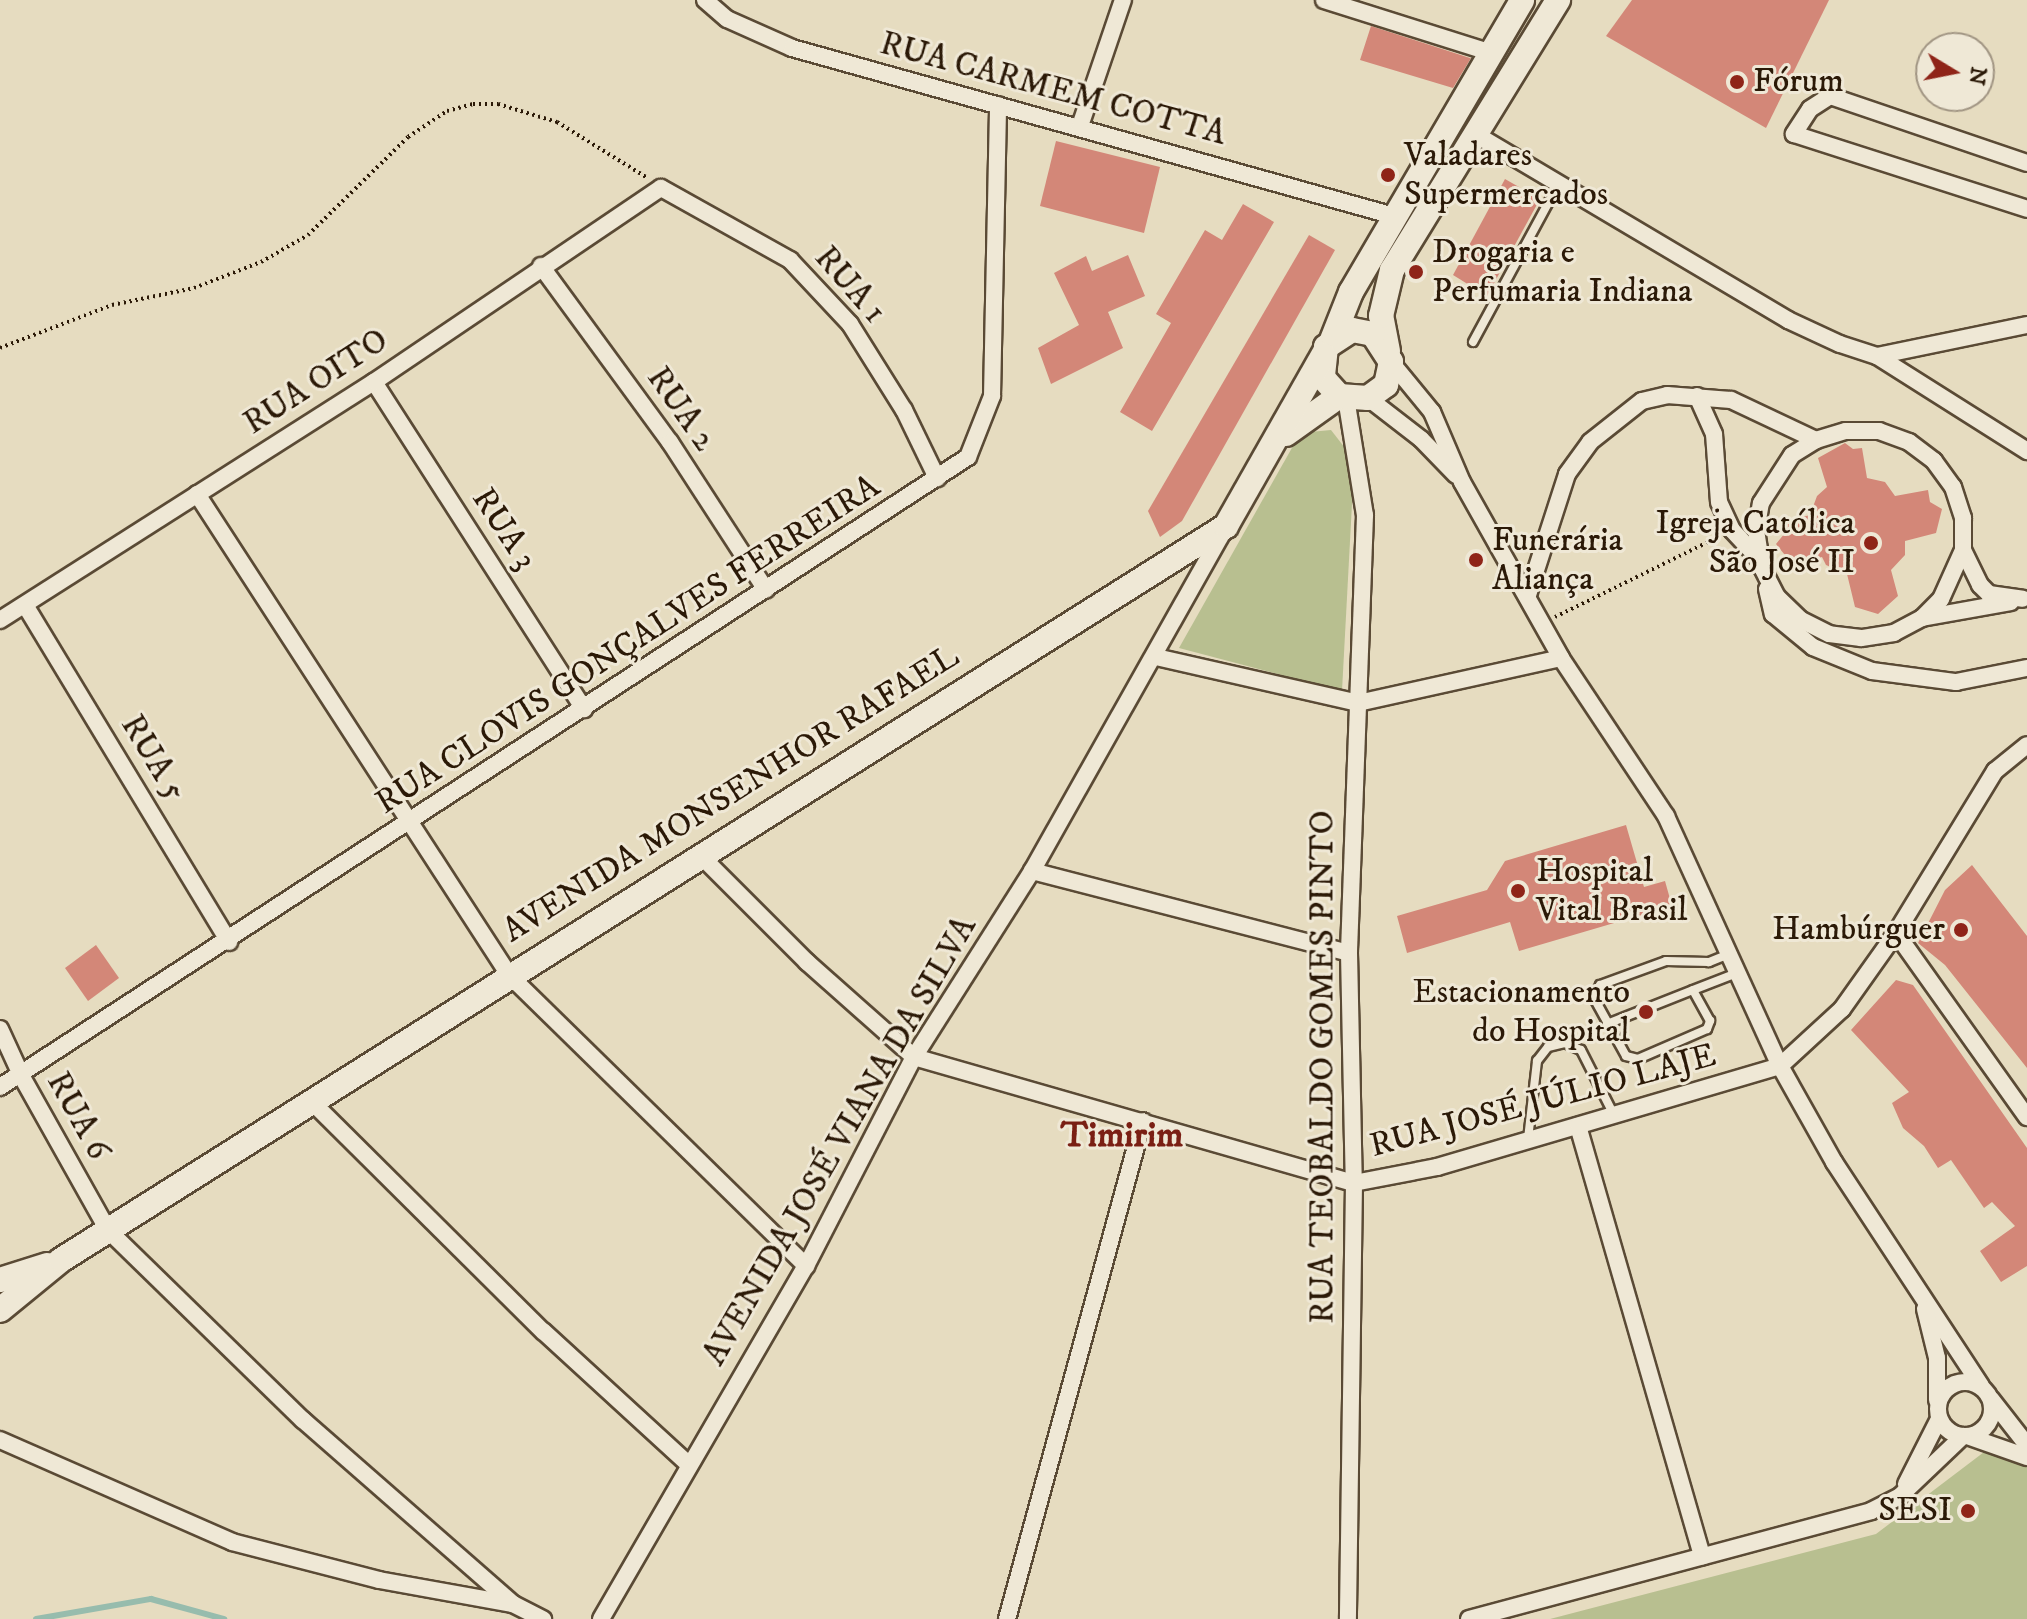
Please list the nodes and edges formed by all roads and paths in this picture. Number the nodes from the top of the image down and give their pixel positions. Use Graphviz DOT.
graph roads {
  1 [pos="705,0"];
  2 [pos="1123,0"];
  3 [pos="1324,0"];
  4 [pos="1522,0"];
  5 [pos="1558,0"];
  6 [pos="1492,53"];
  7 [pos="998,105"];
  8 [pos="1080,126"];
  9 [pos="1475,134"];
  10 [pos="2027,163"];
  11 [pos="1559,183"];
  12 [pos="661,188"];
  13 [pos="2027,209"];
  14 [pos="1394,216"];
  15 [pos="541,266"];
  16 [pos="2027,325"];
  17 [pos="1473,342"];
  18 [pos="1327,347"];
  19 [pos="0,348"];
  20 [pos="1390,356"];
  21 [pos="1877,356"];
  22 [pos="374,382"];
  23 [pos="1697,396"];
  24 [pos="1351,398"];
  25 [pos="1816,440"];
  26 [pos="1275,444"];
  27 [pos="2027,451"];
  28 [pos="937,478"];
  29 [pos="1462,482"];
  30 [pos="197,494"];
  31 [pos="1226,526"];
  32 [pos="1732,530"];
  33 [pos="1963,550"];
  34 [pos="1760,564"];
  35 [pos="766,590"];
  36 [pos="1528,595"];
  37 [pos="2025,599"];
  38 [pos="25,605"];
  39 [pos="1922,618"];
  40 [pos="0,620"];
  41 [pos="1542,623"];
  42 [pos="1156,657"];
  43 [pos="1561,658"];
  44 [pos="2027,668"];
  45 [pos="1358,703"];
  46 [pos="584,709"];
  47 [pos="2027,745"];
  48 [pos="407,825"];
  49 [pos="699,854"];
  50 [pos="1032,871"];
  51 [pos="1896,933"];
  52 [pos="229,942"];
  53 [pos="1349,953"];
  54 [pos="1730,954"];
  55 [pos="1739,973"];
  56 [pos="509,975"];
  57 [pos="1693,990"];
  58 [pos="1607,1024"];
  59 [pos="0,1029"];
  60 [pos="914,1057"];
  61 [pos="1780,1066"];
  62 [pos="22,1077"];
  63 [pos="0,1087"];
  64 [pos="311,1101"];
  65 [pos="1615,1116"];
  66 [pos="2027,1117"];
  67 [pos="1143,1121"];
  68 [pos="1578,1126"];
  69 [pos="1528,1139"];
  70 [pos="1354,1183"];
  71 [pos="108,1230"];
  72 [pos="61,1260"];
  73 [pos="806,1266"];
  74 [pos="0,1280"];
  75 [pos="1923,1299"];
  76 [pos="0,1310"];
  77 [pos="1986,1392"];
  78 [pos="1938,1412"];
  79 [pos="1965,1436"];
  80 [pos="0,1440"];
  81 [pos="2027,1445"];
  82 [pos="2027,1457"];
  83 [pos="689,1465"];
  84 [pos="1899,1497"];
  85 [pos="1702,1557"];
  86 [pos="513,1604"];
  87 [pos="543,1619"];
  88 [pos="601,1619"];
  89 [pos="1007,1619"];
  90 [pos="1348,1619"];
  91 [pos="1469,1619"];
  1 -- 7 [label="street, RUA CARMEM COTTA"];
  2 -- 8 [label="street"];
  3 -- 6 [label="street"];
  4 -- 6 [label="main road, AVENIDA MONSENHOR RAFAEL"];
  5 -- 9 [label="main road"];
  6 -- 14 [label="main road, AVENIDA MONSENHOR RAFAEL"];
  7 -- 8 [label="street, RUA CARMEM COTTA"];
  7 -- 28 [label="street, RUA CLOVIS GONÇALVES FERREIRA"];
  8 -- 14 [label="street, RUA CARMEM COTTA"];
  9 -- 11 [label="street"];
  9 -- 20 [label="main road"];
  10 -- 13 [label="street"];
  11 -- 17 [label="lane"];
  11 -- 21 [label="street"];
  12 -- 15 [label="street, RUA OITO"];
  12 -- 19 [label="path"];
  12 -- 28 [label="street, RUA 1"];
  14 -- 18 [label="main road, AVENIDA MONSENHOR RAFAEL"];
  15 -- 22 [label="street, RUA OITO"];
  15 -- 35 [label="street, RUA 2"];
  16 -- 21 [label="street"];
  18 -- 20 [label="main road"];
  18 -- 24 [label="main road"];
  18 -- 26 [label="main road, AVENIDA MONSENHOR RAFAEL"];
  20 -- 24 [label="main road"];
  20 -- 29 [label="street"];
  21 -- 27 [label="street"];
  22 -- 30 [label="street, RUA OITO"];
  22 -- 46 [label="street, RUA 3"];
  23 -- 25 [label="street"];
  23 -- 32 [label="street"];
  23 -- 36 [label="street"];
  24 -- 26 [label="main road"];
  24 -- 29 [label="street"];
  24 -- 45 [label="street, RUA TEOBALDO GOMES PINTO"];
  25 -- 33 [label="street"];
  25 -- 34 [label="street"];
  26 -- 31 [label="main road, AVENIDA MONSENHOR RAFAEL"];
  28 -- 35 [label="street, RUA CLOVIS GONÇALVES FERREIRA"];
  29 -- 36 [label="street"];
  30 -- 38 [label="street, RUA OITO"];
  30 -- 48 [label="street"];
  31 -- 42 [label="street, AVENIDA JOSÉ VIANA DA SILVA"];
  31 -- 49 [label="main road, AVENIDA MONSENHOR RAFAEL"];
  32 -- 34 [label="street"];
  32 -- 41 [label="path"];
  33 -- 37 [label="street"];
  33 -- 39 [label="street"];
  34 -- 39 [label="street"];
  34 -- 44 [label="street"];
  35 -- 46 [label="street, RUA CLOVIS GONÇALVES FERREIRA"];
  36 -- 41 [label="street"];
  37 -- 39 [label="street"];
  38 -- 40 [label="street, RUA OITO"];
  38 -- 52 [label="street, RUA 5"];
  41 -- 43 [label="street"];
  42 -- 45 [label="street"];
  42 -- 50 [label="street, AVENIDA JOSÉ VIANA DA SILVA"];
  43 -- 45 [label="street"];
  43 -- 54 [label="street"];
  45 -- 53 [label="street, RUA TEOBALDO GOMES PINTO"];
  46 -- 48 [label="street, RUA CLOVIS GONÇALVES FERREIRA"];
  47 -- 51 [label="street"];
  48 -- 52 [label="street, RUA CLOVIS GONÇALVES FERREIRA"];
  48 -- 56 [label="street"];
  49 -- 56 [label="main road, AVENIDA MONSENHOR RAFAEL"];
  49 -- 60 [label="street, RUA JOSÉ JÚLIO LAJE"];
  50 -- 53 [label="street"];
  50 -- 60 [label="street, AVENIDA JOSÉ VIANA DA SILVA"];
  51 -- 61 [label="street"];
  51 -- 66 [label="street"];
  52 -- 62 [label="street, RUA CLOVIS GONÇALVES FERREIRA"];
  53 -- 70 [label="street, RUA TEOBALDO GOMES PINTO"];
  54 -- 55 [label="street"];
  54 -- 58 [label="lane"];
  55 -- 57 [label="lane"];
  55 -- 61 [label="street"];
  56 -- 64 [label="main road, AVENIDA MONSENHOR RAFAEL"];
  56 -- 73 [label="street"];
  57 -- 58 [label="lane"];
  57 -- 58 [label="lane"];
  59 -- 62 [label="street, RUA 6"];
  60 -- 67 [label="street, RUA JOSÉ JÚLIO LAJE"];
  60 -- 73 [label="street, AVENIDA JOSÉ VIANA DA SILVA"];
  61 -- 65 [label="street, RUA JOSÉ JÚLIO LAJE"];
  61 -- 75 [label="street"];
  62 -- 63 [label="street, RUA CLOVIS GONÇALVES FERREIRA"];
  62 -- 71 [label="street, RUA 6"];
  64 -- 71 [label="main road, AVENIDA MONSENHOR RAFAEL"];
  64 -- 83 [label="street"];
  65 -- 68 [label="street, RUA JOSÉ JÚLIO LAJE"];
  65 -- 69 [label="lane"];
  67 -- 70 [label="street, RUA JOSÉ JÚLIO LAJE"];
  67 -- 89 [label="street"];
  68 -- 69 [label="street, RUA JOSÉ JÚLIO LAJE"];
  68 -- 85 [label="street"];
  69 -- 70 [label="street, RUA JOSÉ JÚLIO LAJE"];
  70 -- 90 [label="street, RUA TEOBALDO GOMES PINTO"];
  71 -- 72 [label="main road, AVENIDA MONSENHOR RAFAEL"];
  71 -- 86 [label="street, RUA 6"];
  72 -- 74 [label="main road"];
  72 -- 76 [label="main road"];
  73 -- 83 [label="street, AVENIDA JOSÉ VIANA DA SILVA"];
  75 -- 77 [label="street"];
  75 -- 78 [label="street"];
  77 -- 78 [label="street"];
  77 -- 79 [label="street"];
  77 -- 81 [label="street"];
  78 -- 79 [label="street"];
  78 -- 84 [label="street"];
  79 -- 82 [label="street"];
  79 -- 84 [label="street"];
  80 -- 86 [label="street"];
  83 -- 88 [label="street, AVENIDA JOSÉ VIANA DA SILVA"];
  84 -- 85 [label="street"];
  85 -- 91 [label="street"];
  86 -- 87 [label="street"];
}
